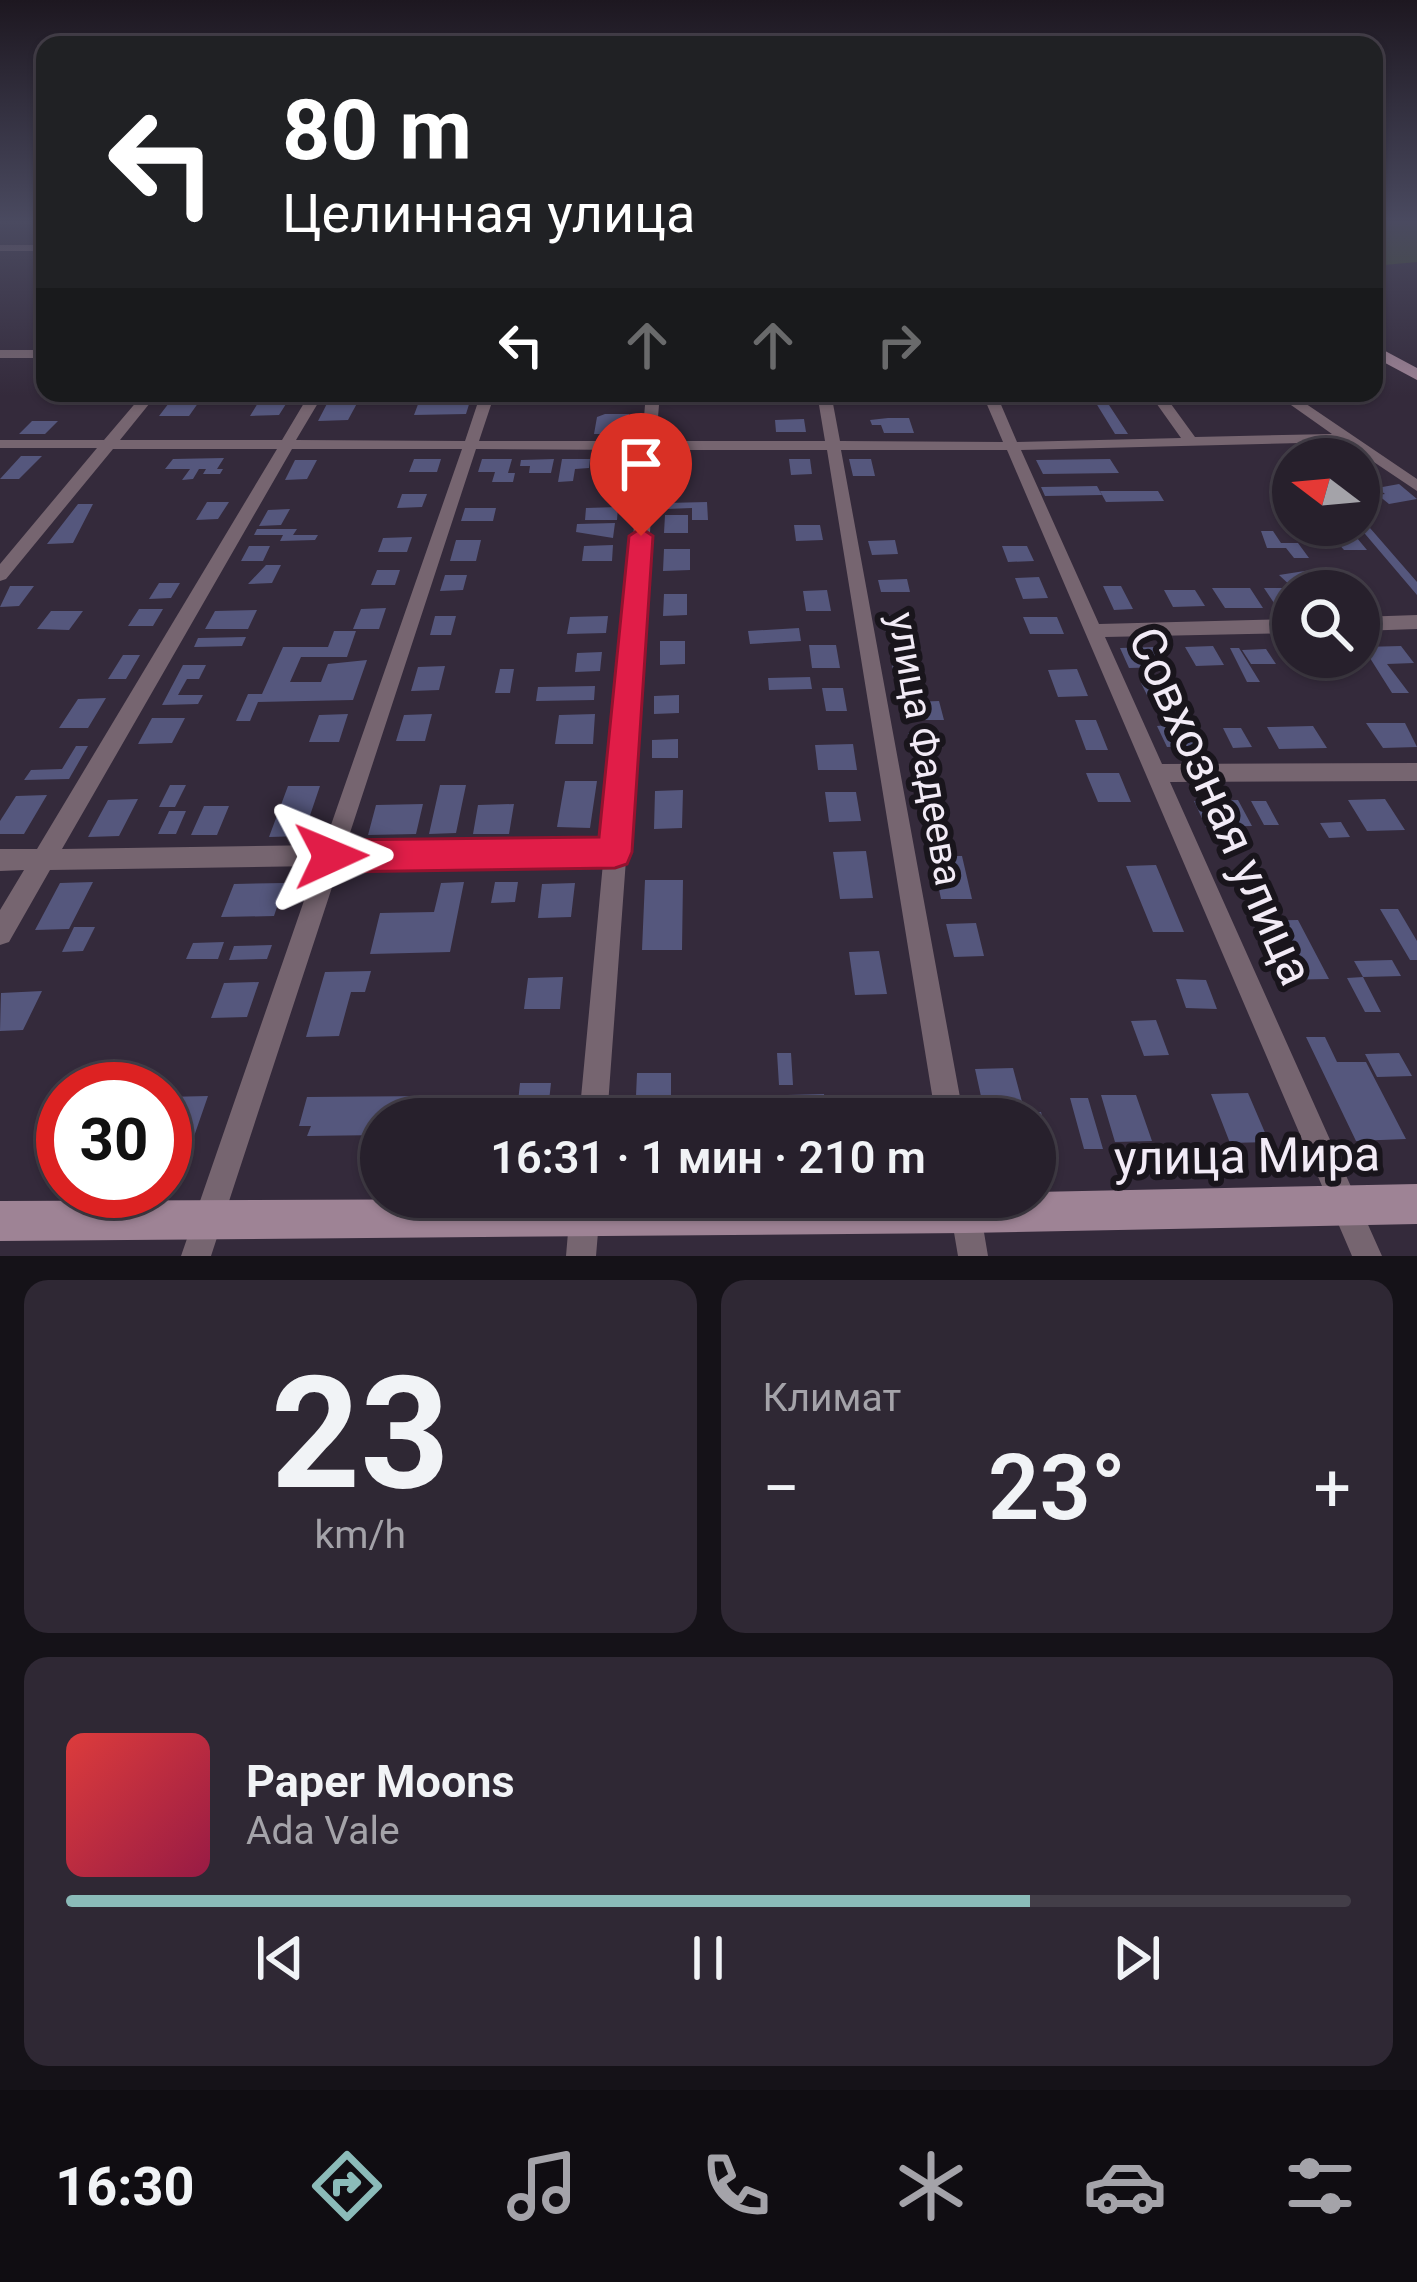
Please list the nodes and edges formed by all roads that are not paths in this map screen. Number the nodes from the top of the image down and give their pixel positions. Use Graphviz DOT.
graph roads {
  1 [pos="0,353"];
  2 [pos="36,354"];
  3 [pos="1383,355"];
  4 [pos="1417,375"];
  5 [pos="143,402"];
  6 [pos="312,402"];
  7 [pos="485,402"];
  8 [pos="651,402"];
  9 [pos="826,402"];
  10 [pos="993,402"];
  11 [pos="1162,402"];
  12 [pos="1294,402"];
  13 [pos="1345,438"];
  14 [pos="1272,440"];
  15 [pos="1191,442"];
  16 [pos="0,444"];
  17 [pos="108,444"];
  18 [pos="286,445"];
  19 [pos="470,446"];
  20 [pos="648,446"];
  21 [pos="833,446"];
  22 [pos="1012,446"];
  23 [pos="1380,461"];
  24 [pos="1417,486"];
  25 [pos="3,568"];
  26 [pos="1417,622"];
  27 [pos="1380,623"];
  28 [pos="1272,627"];
  29 [pos="1095,631"];
  30 [pos="1417,772"];
  31 [pos="1158,773"];
  32 [pos="615,852"];
  33 [pos="331,856"];
  34 [pos="43,859"];
  35 [pos="0,860"];
  36 [pos="0,933"];
  37 [pos="595,1098"];
  38 [pos="946,1098"];
  39 [pos="1345,1203"];
  40 [pos="1417,1204"];
  41 [pos="1056,1205"];
  42 [pos="690,1218"];
  43 [pos="966,1218"];
  44 [pos="0,1221"];
  45 [pos="584,1223"];
  46 [pos="202,1238"];
  47 [pos="973,1256"];
  48 [pos="1367,1256"];
  1 -- 2 [label="street"];
  3 -- 4 [label="main road"];
  5 -- 17 [label="street"];
  6 -- 18 [label="street"];
  7 -- 19 [label="street"];
  8 -- 20 [label="street"];
  9 -- 21 [label="street, улица Фадеева"];
  10 -- 22 [label="street, Совхозная улица"];
  11 -- 15 [label="street"];
  12 -- 13 [label="street"];
  14 -- 15 [label="street"];
  15 -- 22 [label="street"];
  16 -- 17 [label="street"];
  17 -- 18 [label="street"];
  17 -- 25 [label="street"];
  18 -- 19 [label="street"];
  18 -- 34 [label="street"];
  19 -- 20 [label="street"];
  19 -- 33 [label="street"];
  20 -- 21 [label="street"];
  20 -- 32 [label="street"];
  21 -- 22 [label="street"];
  21 -- 38 [label="street, улица Фадеева"];
  22 -- 29 [label="street, Совхозная улица"];
  23 -- 24 [label="street"];
  26 -- 27 [label="street"];
  28 -- 29 [label="street"];
  29 -- 31 [label="street, Совхозная улица"];
  30 -- 31 [label="street"];
  31 -- 39 [label="street, Совхозная улица"];
  32 -- 33 [label="street"];
  32 -- 37 [label="street"];
  33 -- 34 [label="street"];
  33 -- 46 [label="street"];
  34 -- 35 [label="street"];
  34 -- 36 [label="street"];
  39 -- 40 [label="main road, улица Мира"];
  39 -- 41 [label="main road, улица Мира"];
  39 -- 48 [label="street, Совхозная улица"];
  42 -- 45 [label="main road, улица Мира"];
  43 -- 47 [label="street"];
  44 -- 46 [label="main road, улица Мира"];
  45 -- 46 [label="main road, улица Мира"];
}
